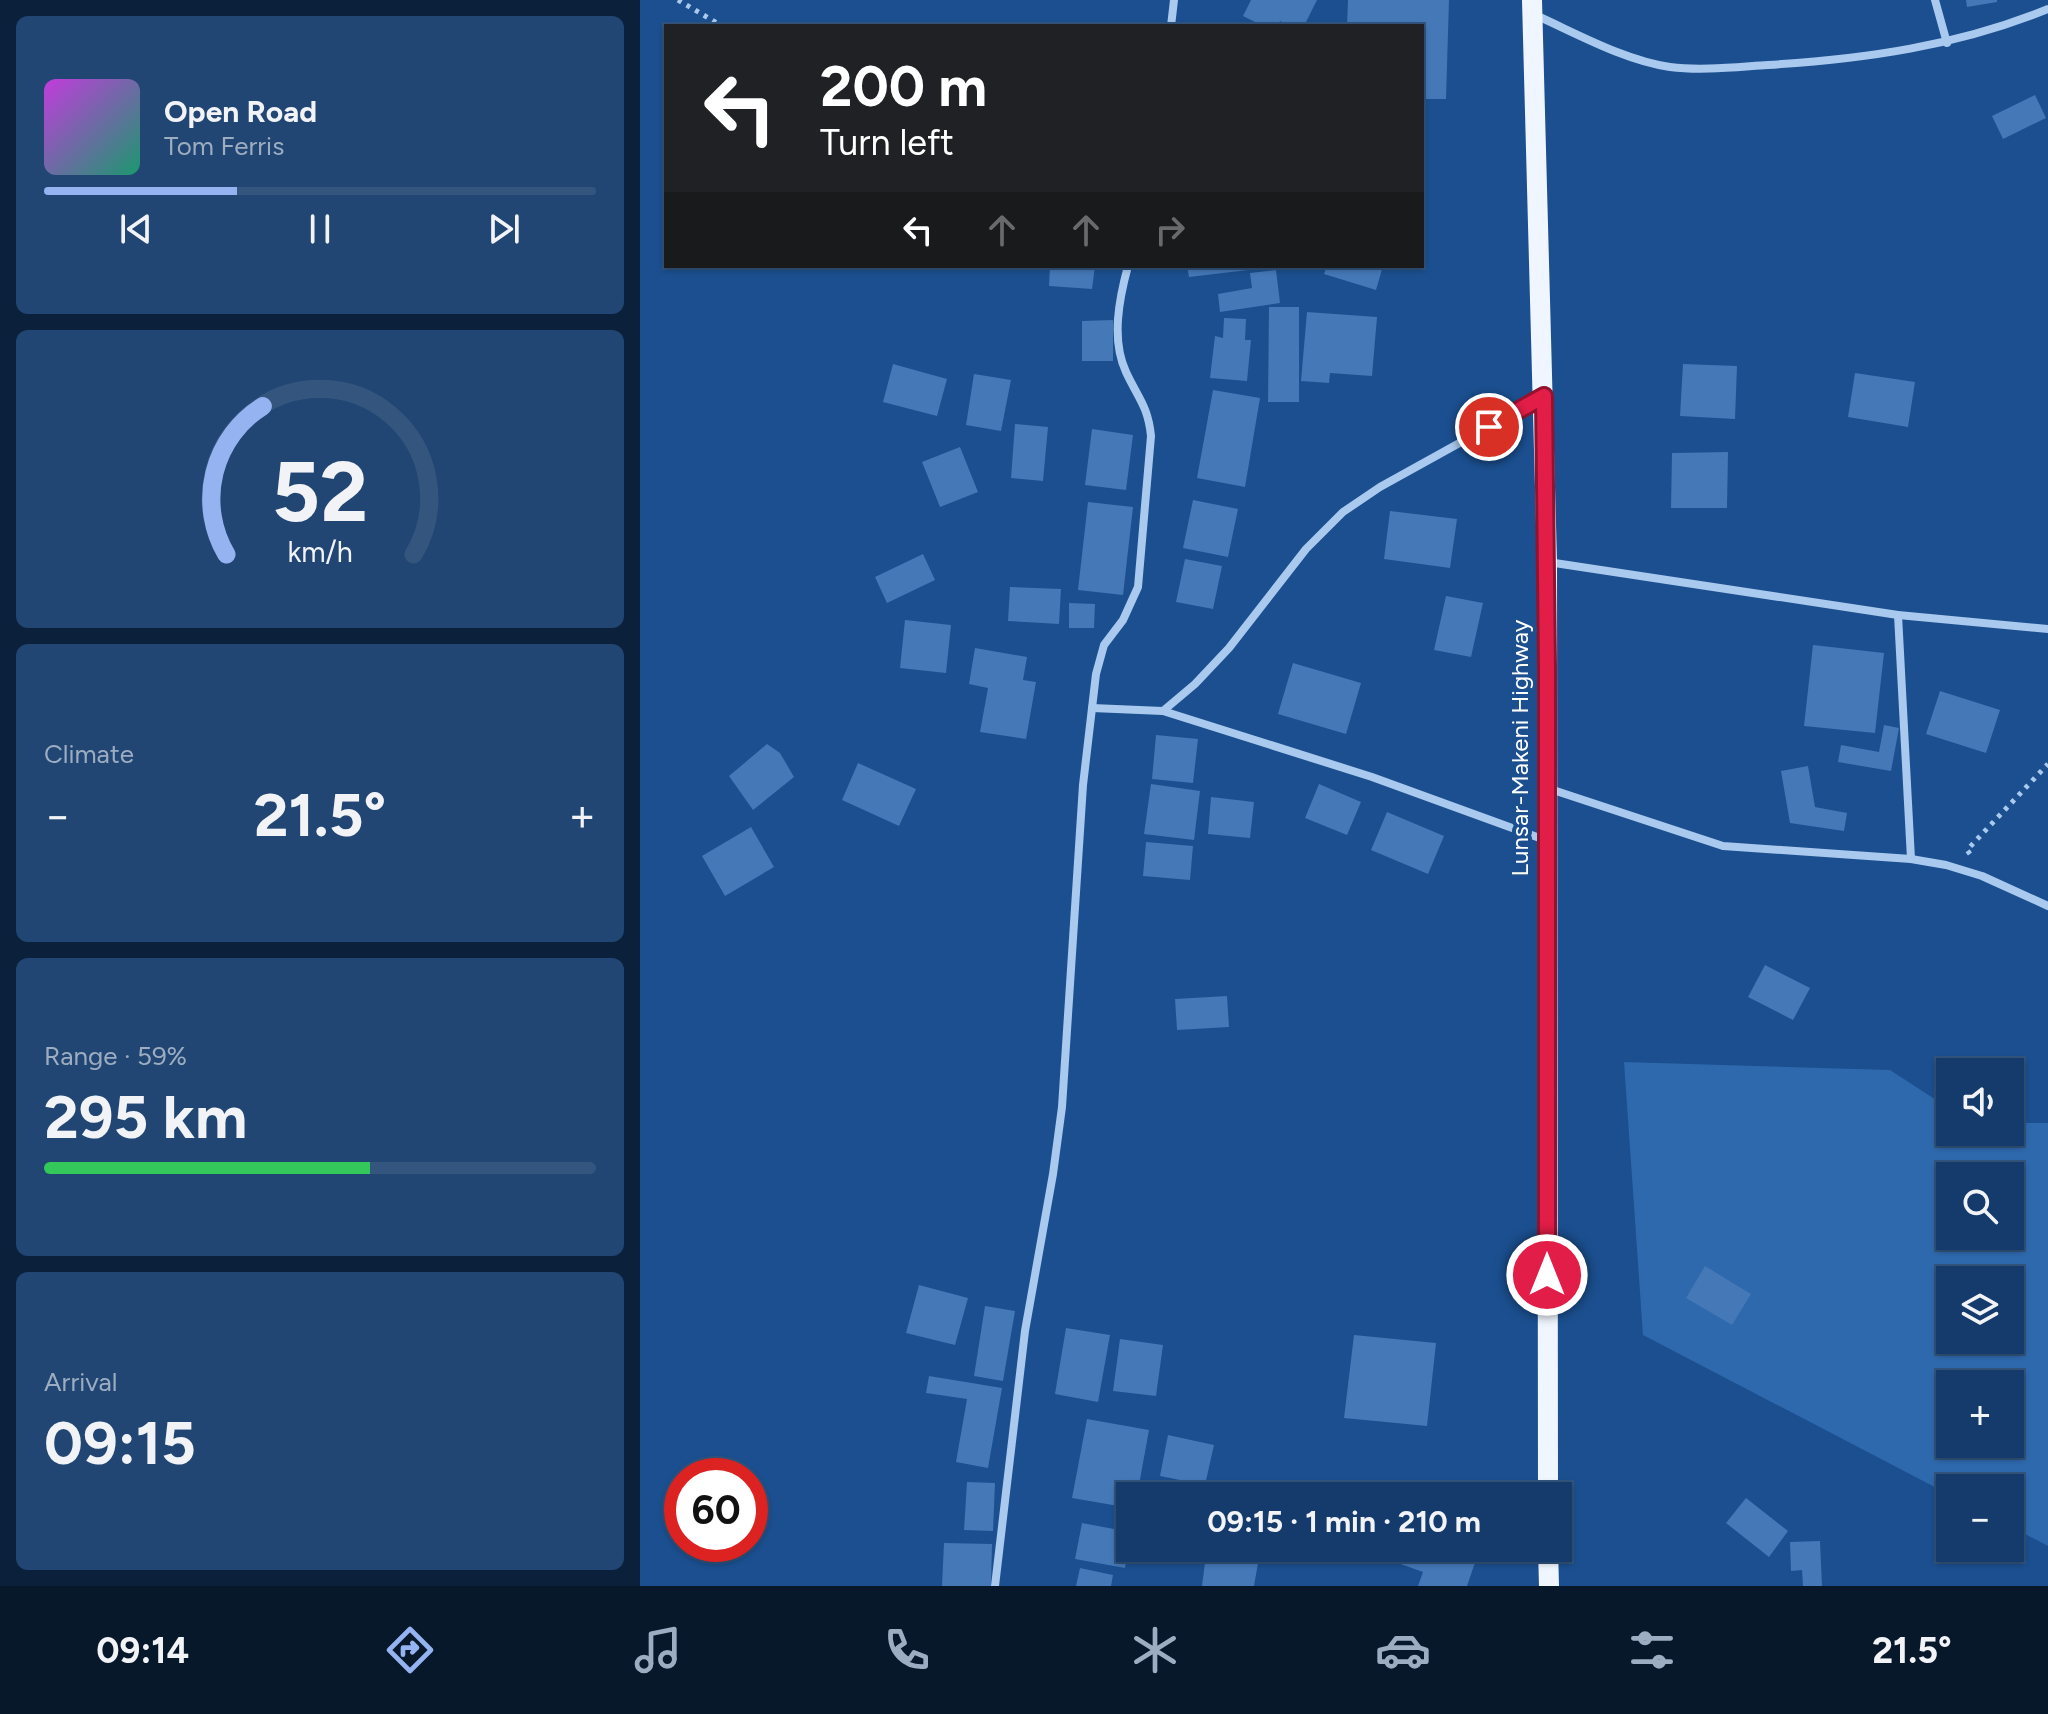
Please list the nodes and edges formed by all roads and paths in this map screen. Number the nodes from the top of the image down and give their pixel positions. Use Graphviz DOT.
graph roads {
  1 [pos="678,0"];
  2 [pos="1174,0"];
  3 [pos="1935,0"];
  4 [pos="1532,7"];
  5 [pos="2048,9"];
  6 [pos="719,24"];
  7 [pos="1171,24"];
  8 [pos="1947,43"];
  9 [pos="1127,268"];
  10 [pos="1544,396"];
  11 [pos="1547,562"];
  12 [pos="1898,615"];
  13 [pos="2048,629"];
  14 [pos="1092,708"];
  15 [pos="1163,711"];
  16 [pos="2048,764"];
  17 [pos="1546,788"];
  18 [pos="1545,841"];
  19 [pos="1911,859"];
  20 [pos="1982,876"];
  21 [pos="2048,906"];
  22 [pos="1548,1482"];
  23 [pos="1548,1562"];
  24 [pos="995,1586"];
  25 [pos="1549,1586"];
  1 -- 6 [label="path"];
  2 -- 7 [label="street"];
  3 -- 8 [label="street"];
  4 -- 8 [label="street"];
  4 -- 10 [label="main road, Lunsar-Makeni Highway"];
  5 -- 8 [label="street"];
  9 -- 14 [label="street"];
  10 -- 11 [label="main road, Lunsar-Makeni Highway"];
  10 -- 15 [label="street"];
  11 -- 12 [label="street"];
  11 -- 17 [label="main road, Lunsar-Makeni Highway"];
  12 -- 13 [label="street"];
  12 -- 19 [label="street"];
  14 -- 15 [label="street"];
  14 -- 24 [label="street"];
  15 -- 18 [label="street"];
  16 -- 20 [label="path"];
  17 -- 18 [label="main road, Lunsar-Makeni Highway"];
  17 -- 19 [label="street"];
  18 -- 22 [label="main road, Lunsar-Makeni Highway"];
  19 -- 20 [label="street"];
  20 -- 21 [label="street"];
  23 -- 25 [label="main road"];
}
